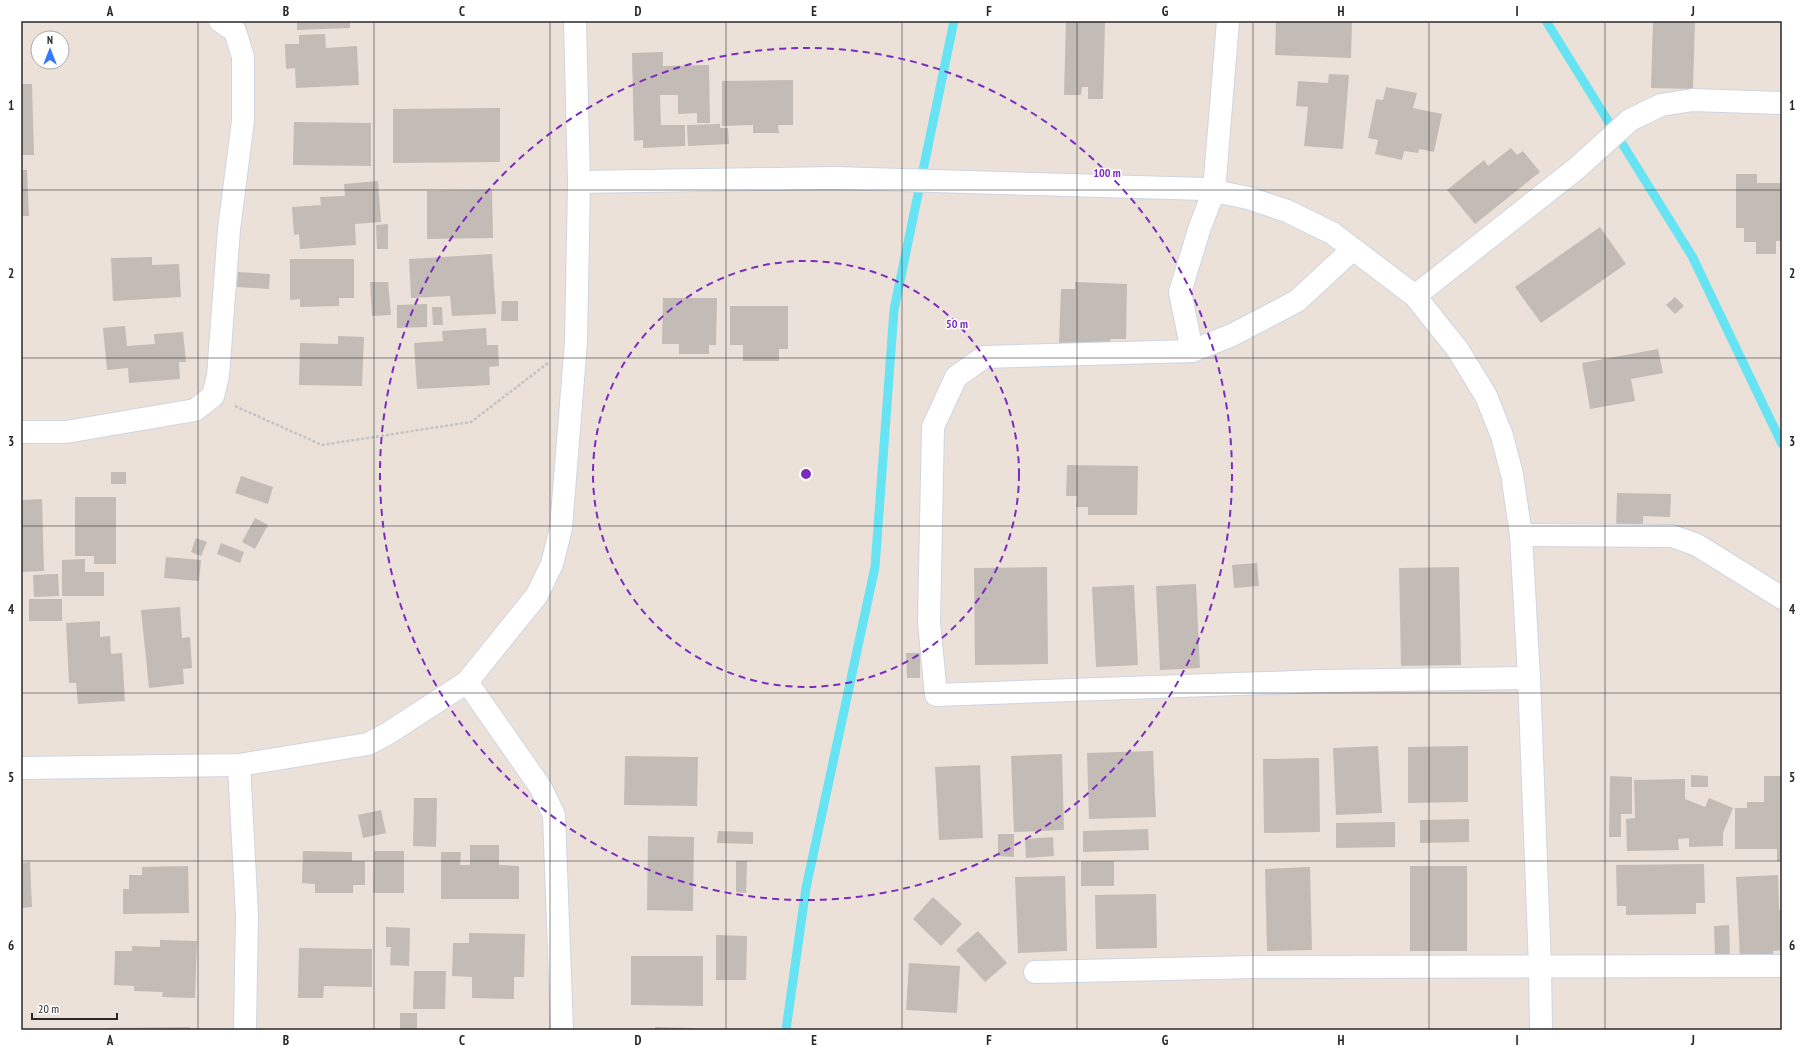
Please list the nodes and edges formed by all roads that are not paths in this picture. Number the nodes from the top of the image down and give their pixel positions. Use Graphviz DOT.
graph roads {
  1 [pos="220,21"];
  2 [pos="575,21"];
  3 [pos="1228,21"];
  4 [pos="1782,103"];
  5 [pos="579,182"];
  6 [pos="1214,191"];
  7 [pos="1353,249"];
  8 [pos="1415,296"];
  9 [pos="1192,351"];
  10 [pos="21,432"];
  11 [pos="1521,535"];
  12 [pos="1782,598"];
  13 [pos="1529,678"];
  14 [pos="467,682"];
  15 [pos="239,765"];
  16 [pos="21,768"];
  17 [pos="1540,966"];
  18 [pos="1782,966"];
  19 [pos="1035,972"];
  20 [pos="245,1030"];
  21 [pos="562,1030"];
  22 [pos="1541,1030"];
  1 -- 10 [label="street"];
  2 -- 5 [label="street"];
  3 -- 6 [label="street"];
  4 -- 8 [label="street"];
  5 -- 6 [label="street"];
  5 -- 14 [label="street"];
  6 -- 7 [label="street"];
  6 -- 9 [label="street"];
  7 -- 8 [label="street"];
  7 -- 9 [label="street"];
  8 -- 11 [label="street"];
  9 -- 13 [label="street"];
  11 -- 12 [label="street"];
  11 -- 13 [label="street"];
  13 -- 17 [label="street"];
  14 -- 15 [label="street"];
  14 -- 21 [label="street"];
  15 -- 16 [label="street"];
  15 -- 20 [label="street"];
  17 -- 18 [label="street"];
  17 -- 19 [label="street"];
  17 -- 22 [label="street"];
}
